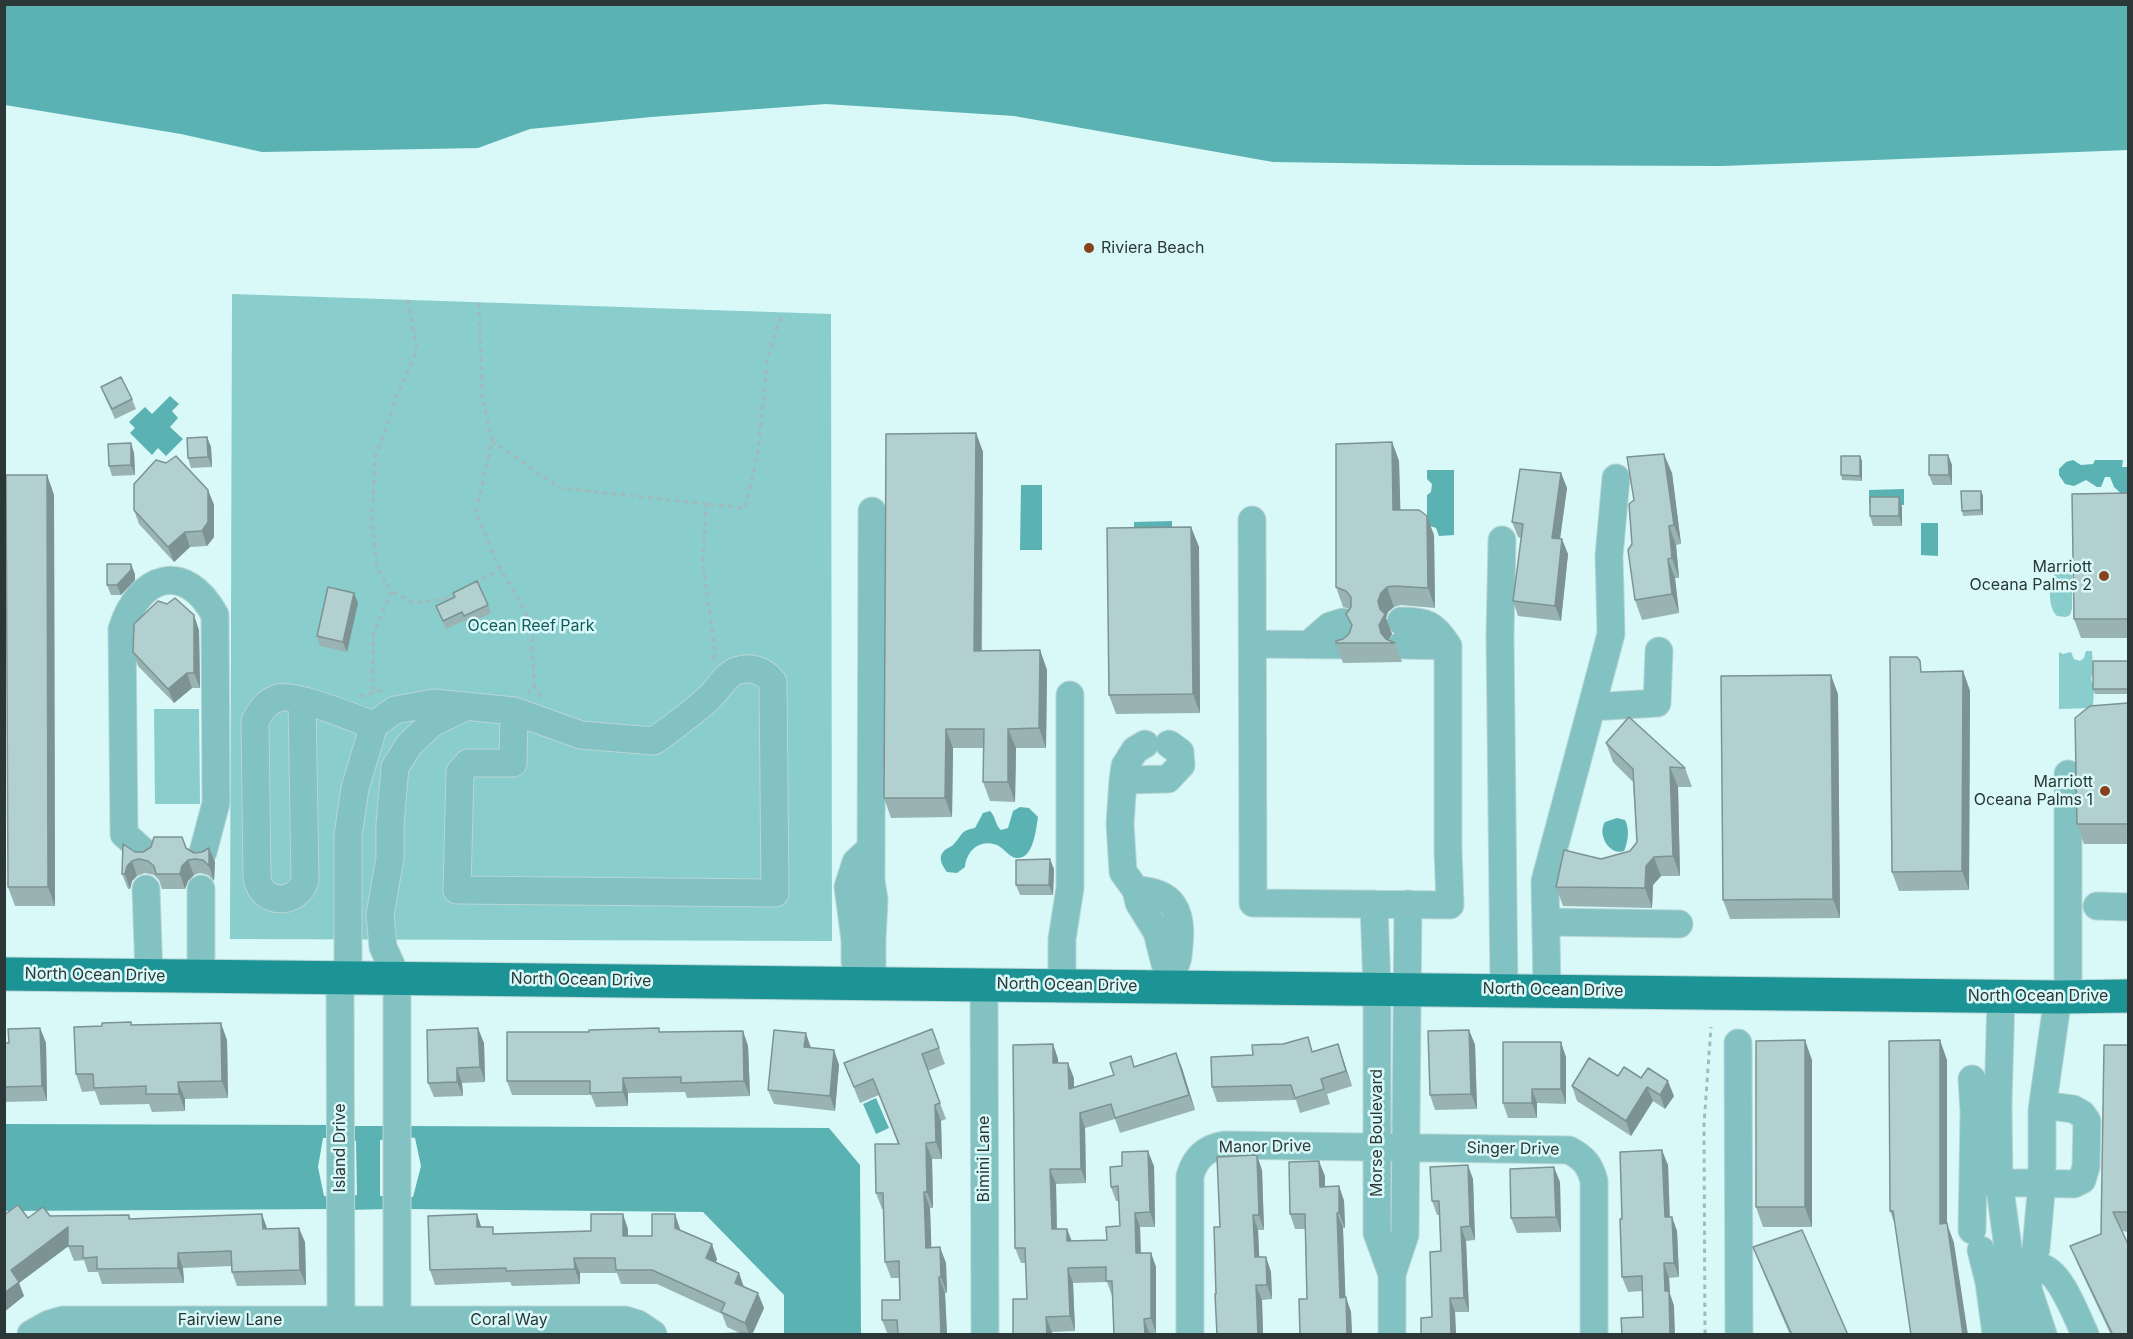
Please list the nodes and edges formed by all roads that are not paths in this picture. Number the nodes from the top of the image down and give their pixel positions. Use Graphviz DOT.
graph roads {
  1 [pos="1616,478"];
  2 [pos="872,511"];
  3 [pos="1252,520"];
  4 [pos="1502,540"];
  5 [pos="1343,633"];
  6 [pos="1402,633"];
  7 [pos="1253,644"];
  8 [pos="1659,651"];
  9 [pos="1070,695"];
  10 [pos="302,700"];
  11 [pos="467,706"];
  12 [pos="1592,707"];
  13 [pos="514,711"];
  14 [pos="374,725"];
  15 [pos="2068,774"];
  16 [pos="1123,780"];
  17 [pos="144,852"];
  18 [pos="203,852"];
  19 [pos="146,889"];
  20 [pos="201,889"];
  21 [pos="1374,904"];
  22 [pos="1408,904"];
  23 [pos="2097,906"];
  24 [pos="2128,907"];
  25 [pos="1546,922"];
  26 [pos="1679,924"];
  27 [pos="4,974"];
  28 [pos="149,975"];
  29 [pos="201,976"];
  30 [pos="340,977"];
  31 [pos="397,978"];
  32 [pos="1171,979"];
  33 [pos="863,983"];
  34 [pos="984,984"];
  35 [pos="1062,985"];
  36 [pos="1392,989"];
  37 [pos="1504,990"];
  38 [pos="1547,990"];
  39 [pos="2001,996"];
  40 [pos="2063,996"];
  41 [pos="2128,996"];
  42 [pos="1738,1043"];
  43 [pos="1972,1079"];
  44 [pos="2043,1105"];
  45 [pos="1986,1108"];
  46 [pos="1376,1147"];
  47 [pos="1405,1148"];
  48 [pos="1986,1182"];
  49 [pos="2042,1182"];
  50 [pos="2010,1273"];
  51 [pos="1392,1274"];
  52 [pos="341,1320"];
  53 [pos="397,1320"];
  54 [pos="231,1327"];
  55 [pos="452,1327"];
  56 [pos="31,1335"];
  57 [pos="653,1335"];
  58 [pos="985,1335"];
  59 [pos="1190,1335"];
  60 [pos="1392,1335"];
  61 [pos="1594,1335"];
  62 [pos="1739,1335"];
  63 [pos="1996,1335"];
  64 [pos="2023,1335"];
  65 [pos="2043,1335"];
  66 [pos="2085,1335"];
  1 -- 12 [label="street"];
  2 -- 33 [label="street"];
  3 -- 7 [label="street"];
  4 -- 37 [label="street"];
  5 -- 7 [label="street"];
  6 -- 22 [label="street"];
  7 -- 21 [label="street"];
  8 -- 12 [label="street"];
  9 -- 35 [label="street"];
  10 -- 10 [label="street"];
  10 -- 14 [label="street"];
  11 -- 13 [label="street"];
  11 -- 14 [label="street"];
  11 -- 31 [label="street"];
  12 -- 25 [label="street"];
  13 -- 13 [label="street"];
  14 -- 30 [label="street, Island Drive"];
  15 -- 40 [label="street"];
  16 -- 16 [label="street"];
  16 -- 32 [label="street"];
  17 -- 18 [label="street"];
  19 -- 28 [label="street"];
  20 -- 29 [label="street"];
  21 -- 22 [label="street"];
  21 -- 36 [label="street"];
  22 -- 36 [label="street"];
  23 -- 24 [label="street"];
  25 -- 26 [label="street"];
  25 -- 38 [label="street"];
  27 -- 28 [label="main road, North Ocean Drive"];
  28 -- 29 [label="main road, North Ocean Drive"];
  29 -- 30 [label="main road, North Ocean Drive"];
  30 -- 31 [label="main road, North Ocean Drive"];
  30 -- 52 [label="street, Island Drive"];
  31 -- 33 [label="main road, North Ocean Drive"];
  31 -- 53 [label="street"];
  32 -- 35 [label="main road, North Ocean Drive"];
  32 -- 36 [label="main road, North Ocean Drive"];
  33 -- 34 [label="main road, North Ocean Drive"];
  34 -- 35 [label="main road, North Ocean Drive"];
  34 -- 58 [label="street, Bimini Lane"];
  36 -- 37 [label="main road, North Ocean Drive"];
  36 -- 46 [label="street, Morse Boulevard"];
  36 -- 47 [label="street, Morse Boulevard"];
  37 -- 38 [label="main road, North Ocean Drive"];
  38 -- 39 [label="main road, North Ocean Drive"];
  39 -- 40 [label="main road, North Ocean Drive"];
  39 -- 45 [label="street"];
  40 -- 41 [label="main road, North Ocean Drive"];
  40 -- 44 [label="street"];
  42 -- 62 [label="street"];
  43 -- 45 [label="street"];
  44 -- 49 [label="street"];
  44 -- 49 [label="street"];
  45 -- 48 [label="street"];
  46 -- 47 [label="street, Manor Drive"];
  46 -- 51 [label="street, Morse Boulevard"];
  46 -- 59 [label="street, Manor Drive"];
  47 -- 51 [label="street, Morse Boulevard"];
  47 -- 61 [label="street, Singer Drive"];
  48 -- 49 [label="street"];
  48 -- 50 [label="street"];
  48 -- 50 [label="street"];
  49 -- 50 [label="street"];
  50 -- 63 [label="street"];
  50 -- 64 [label="street"];
  50 -- 65 [label="street"];
  50 -- 66 [label="street"];
  51 -- 60 [label="street, Morse Boulevard"];
  52 -- 53 [label="street, Fairview Lane"];
  52 -- 54 [label="street, Fairview Lane"];
  53 -- 55 [label="street, Coral Way"];
  54 -- 56 [label="street, Fairview Lane"];
  55 -- 57 [label="street, Coral Way"];
}
